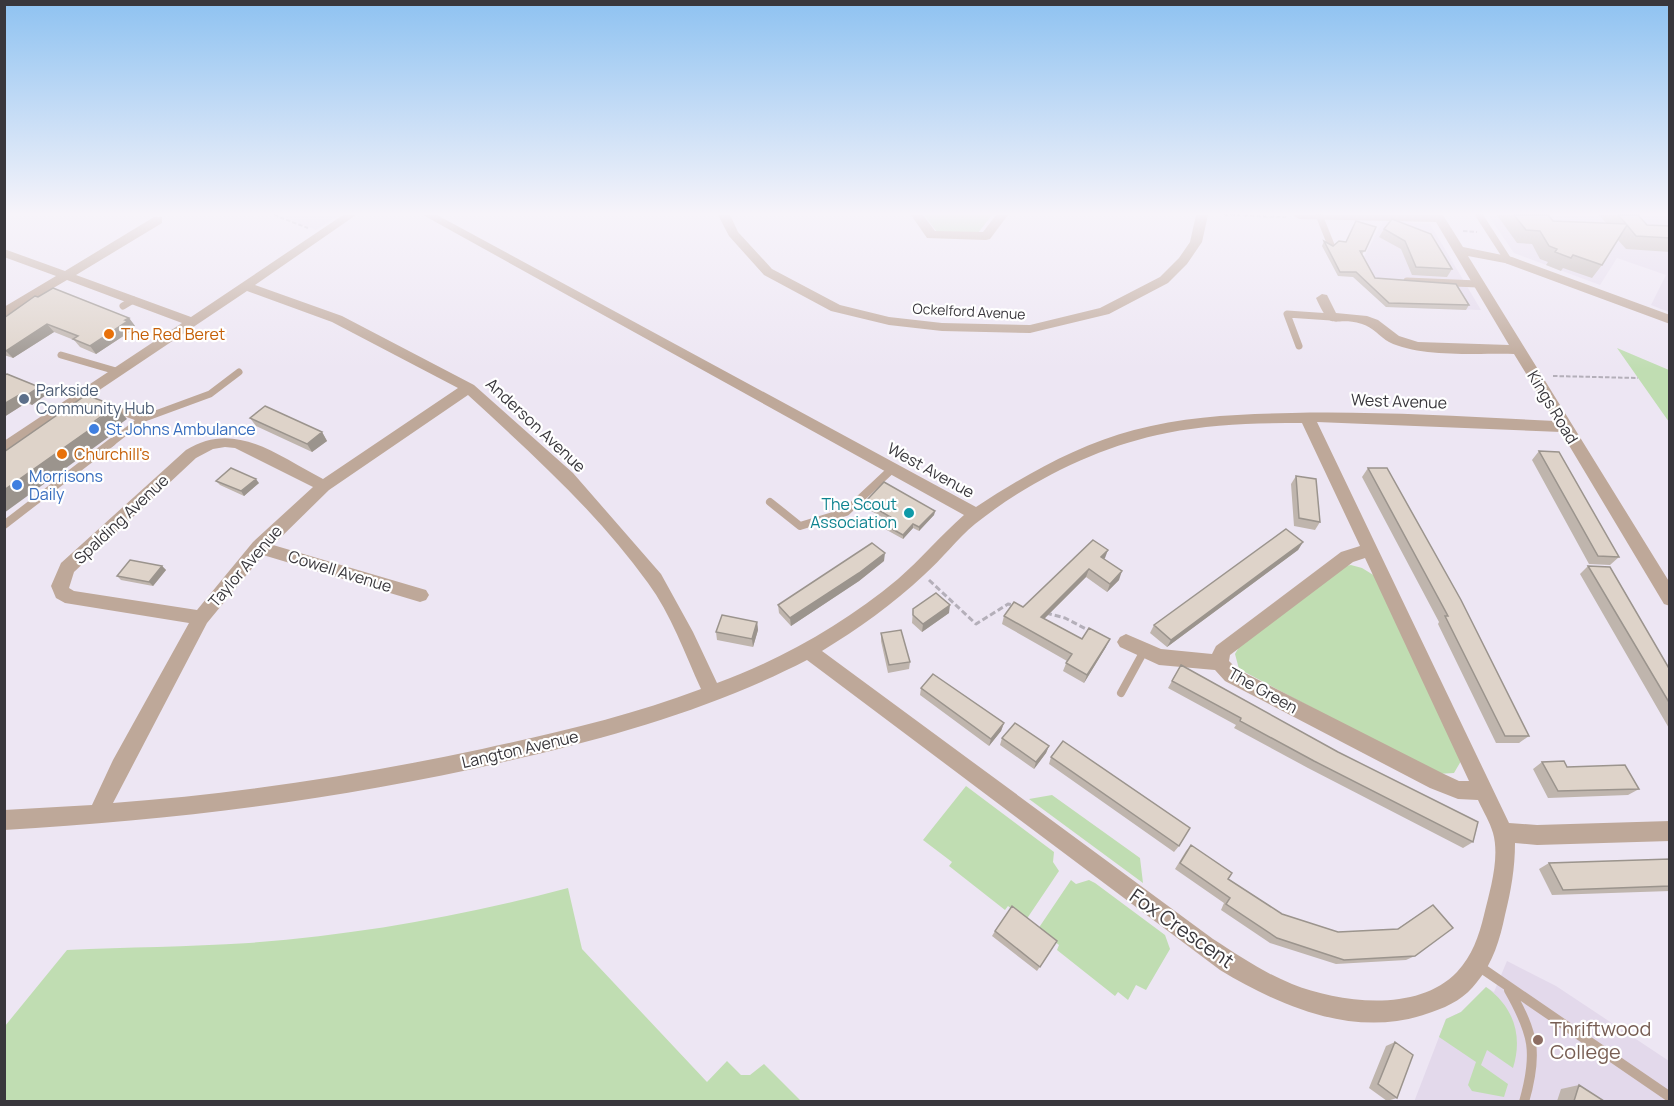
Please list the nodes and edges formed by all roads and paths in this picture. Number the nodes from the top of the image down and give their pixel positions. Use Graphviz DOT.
graph roads {
  1 [pos="42,267"];
  2 [pos="80,267"];
  3 [pos="271,267"];
  4 [pos="525,267"];
  5 [pos="762,267"];
  6 [pos="1177,267"];
  7 [pos="1468,267"];
  8 [pos="1526,267"];
  9 [pos="66,275"];
  10 [pos="1398,280"];
  11 [pos="1478,284"];
  12 [pos="244,285"];
  13 [pos="1322,298"];
  14 [pos="4,313"];
  15 [pos="1331,316"];
  16 [pos="1670,320"];
  17 [pos="190,321"];
  18 [pos="1299,346"];
  19 [pos="1519,350"];
  20 [pos="62,355"];
  21 [pos="116,371"];
  22 [pos="239,372"];
  23 [pos="1533,374"];
  24 [pos="1638,378"];
  25 [pos="469,388"];
  26 [pos="100,403"];
  27 [pos="1307,417"];
  28 [pos="142,419"];
  29 [pos="1565,427"];
  30 [pos="4,449"];
  31 [pos="892,469"];
  32 [pos="324,486"];
  33 [pos="770,502"];
  34 [pos="975,514"];
  35 [pos="4,525"];
  36 [pos="259,547"];
  37 [pos="1371,549"];
  38 [pos="918,572"];
  39 [pos="420,595"];
  40 [pos="1670,599"];
  41 [pos="1019,607"];
  42 [pos="1042,612"];
  43 [pos="201,618"];
  44 [pos="1096,634"];
  45 [pos="1126,642"];
  46 [pos="806,650"];
  47 [pos="1144,651"];
  48 [pos="1220,663"];
  49 [pos="1121,693"];
  50 [pos="712,694"];
  51 [pos="1485,791"];
  52 [pos="99,812"];
  53 [pos="4,820"];
  54 [pos="1670,831"];
  55 [pos="1503,832"];
  56 [pos="1476,964"];
  57 [pos="1507,986"];
  58 [pos="1670,1097"];
  59 [pos="1524,1101"];
  1 -- 9 [label="street"];
  2 -- 9 [label="street"];
  3 -- 12 [label="street"];
  4 -- 31 [label="street, West Avenue"];
  5 -- 6 [label="street, Ockelford Avenue"];
  7 -- 11 [label="street, Kings Road"];
  8 -- 16 [label="street"];
  9 -- 14 [label="street"];
  9 -- 17 [label="street"];
  10 -- 11 [label="lane"];
  11 -- 19 [label="street, Kings Road"];
  12 -- 17 [label="street"];
  12 -- 25 [label="street, Anderson Avenue"];
  13 -- 15 [label="street"];
  15 -- 18 [label="lane"];
  15 -- 19 [label="street"];
  17 -- 21 [label="street"];
  19 -- 23 [label="street, Kings Road"];
  20 -- 21 [label="lane"];
  21 -- 30 [label="street"];
  22 -- 28 [label="lane"];
  23 -- 24 [label="path"];
  23 -- 29 [label="street, Kings Road"];
  25 -- 32 [label="street, Taylor Avenue"];
  25 -- 50 [label="street, Anderson Avenue"];
  26 -- 28 [label="lane"];
  27 -- 29 [label="street, West Avenue"];
  27 -- 34 [label="street, West Avenue"];
  27 -- 37 [label="street"];
  28 -- 35 [label="lane"];
  29 -- 40 [label="street, Kings Road"];
  31 -- 33 [label="lane"];
  31 -- 34 [label="street, West Avenue"];
  32 -- 36 [label="street, Taylor Avenue"];
  32 -- 43 [label="street, Spalding Avenue"];
  34 -- 38 [label="street, Langton Avenue"];
  36 -- 39 [label="street, Cowell Avenue"];
  36 -- 43 [label="street, Taylor Avenue"];
  37 -- 48 [label="street, The Green"];
  37 -- 51 [label="street"];
  38 -- 41 [label="path"];
  38 -- 46 [label="street, Langton Avenue"];
  42 -- 44 [label="path"];
  43 -- 52 [label="street, Taylor Avenue"];
  45 -- 47 [label="street"];
  46 -- 50 [label="street, Langton Avenue"];
  46 -- 56 [label="street, Fox Crescent"];
  47 -- 48 [label="street"];
  47 -- 49 [label="lane"];
  48 -- 51 [label="street, The Green"];
  50 -- 52 [label="street, Langton Avenue"];
  51 -- 55 [label="street"];
  52 -- 53 [label="street, Langton Avenue"];
  54 -- 55 [label="street"];
  55 -- 56 [label="street, Fox Crescent"];
  56 -- 57 [label="lane"];
  57 -- 58 [label="lane"];
  57 -- 59 [label="lane"];
}
